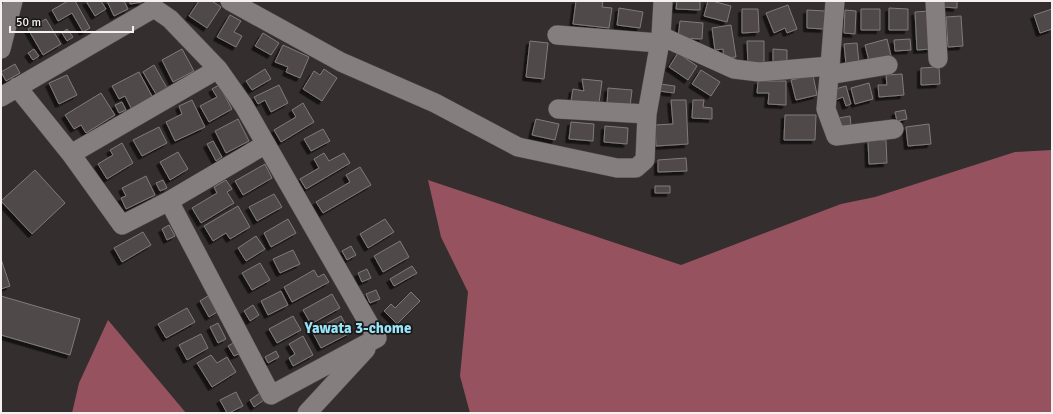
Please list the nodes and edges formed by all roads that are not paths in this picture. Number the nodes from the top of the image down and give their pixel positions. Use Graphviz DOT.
graph roads {
  1 [pos="13,1"];
  2 [pos="230,1"];
  3 [pos="663,1"];
  4 [pos="835,1"];
  5 [pos="935,1"];
  6 [pos="556,35"];
  7 [pos="660,39"];
  8 [pos="1,49"];
  9 [pos="938,59"];
  10 [pos="888,65"];
  11 [pos="218,69"];
  12 [pos="830,70"];
  13 [pos="9,92"];
  14 [pos="558,109"];
  15 [pos="647,114"];
  16 [pos="894,129"];
  17 [pos="266,144"];
  18 [pos="71,154"];
  19 [pos="169,201"];
  20 [pos="377,338"];
  21 [pos="307,413"];
  1 -- 8 [label="street"];
  2 -- 15 [label="street"];
  3 -- 7 [label="street"];
  4 -- 12 [label="street"];
  5 -- 9 [label="street"];
  6 -- 7 [label="street"];
  7 -- 12 [label="street"];
  7 -- 15 [label="street"];
  10 -- 12 [label="street"];
  11 -- 13 [label="street"];
  11 -- 17 [label="street"];
  11 -- 18 [label="street"];
  12 -- 16 [label="street"];
  13 -- 18 [label="street"];
  14 -- 15 [label="street"];
  17 -- 19 [label="street"];
  17 -- 20 [label="street"];
  18 -- 19 [label="street"];
  19 -- 20 [label="street"];
  20 -- 21 [label="street"];
}
